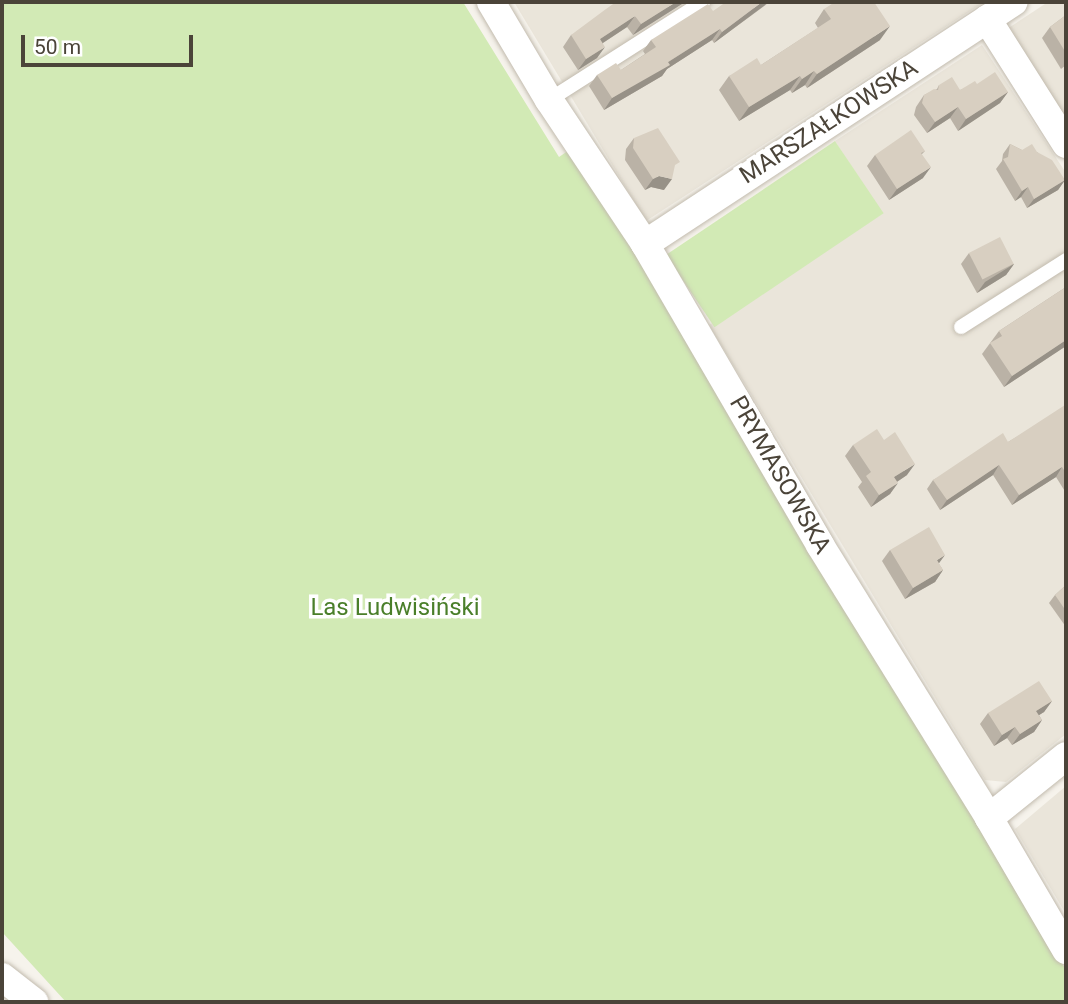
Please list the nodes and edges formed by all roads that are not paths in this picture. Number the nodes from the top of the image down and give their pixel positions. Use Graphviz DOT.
graph roads {
  1 [pos="491,2"];
  2 [pos="703,2"];
  3 [pos="1014,2"];
  4 [pos="987,19"];
  5 [pos="549,100"];
  6 [pos="1066,144"];
  7 [pos="645,244"];
  8 [pos="1066,260"];
  9 [pos="961,327"];
  10 [pos="1066,756"];
  11 [pos="989,818"];
  12 [pos="1066,950"];
  13 [pos="4,984"];
  14 [pos="34,1002"];
  1 -- 5 [label="street, PRYMASOWSKA"];
  2 -- 5 [label="lane"];
  3 -- 4 [label="street, MARSZAŁKOWSKA"];
  4 -- 6 [label="street"];
  4 -- 7 [label="street, MARSZAŁKOWSKA"];
  5 -- 7 [label="street, PRYMASOWSKA"];
  7 -- 11 [label="street, PRYMASOWSKA"];
  8 -- 9 [label="lane"];
  10 -- 11 [label="street"];
  11 -- 12 [label="street, PRYMASOWSKA"];
  13 -- 14 [label="street"];
}
